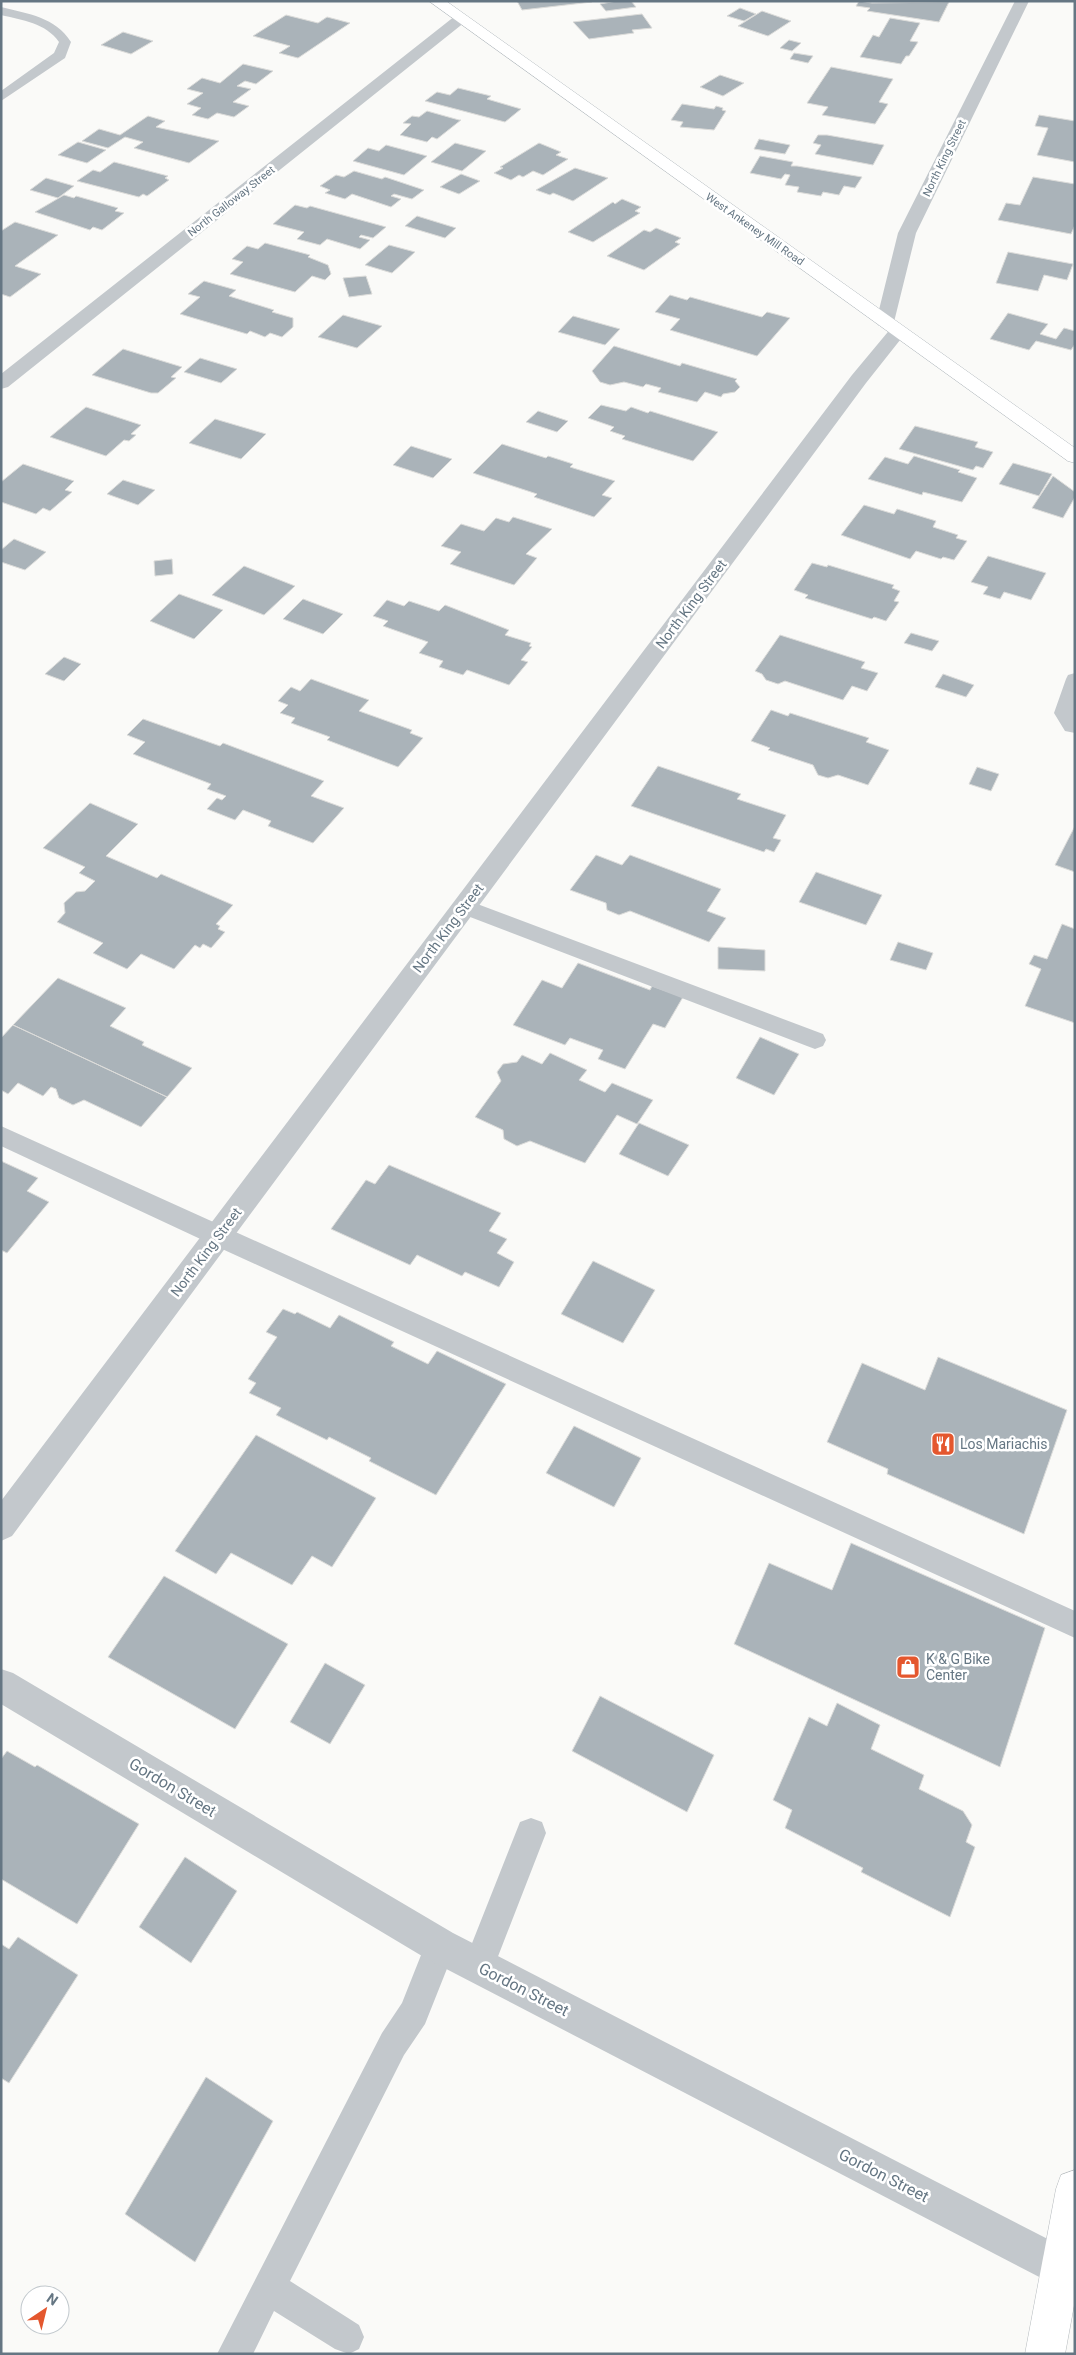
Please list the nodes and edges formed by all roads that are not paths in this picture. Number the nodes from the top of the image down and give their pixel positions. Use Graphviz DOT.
graph roads {
  1 [pos="436,1"];
  2 [pos="1022,1"];
  3 [pos="1,11"];
  4 [pos="460,19"];
  5 [pos="1,97"];
  6 [pos="892,327"];
  7 [pos="1,383"];
  8 [pos="1075,457"];
  9 [pos="1075,679"];
  10 [pos="1075,728"];
  11 [pos="464,907"];
  12 [pos="815,1040"];
  13 [pos="1,1135"];
  14 [pos="218,1236"];
  15 [pos="1,1526"];
  16 [pos="1075,1625"];
  17 [pos="1,1685"];
  18 [pos="530,1833"];
  19 [pos="440,1946"];
  20 [pos="479,1966"];
  21 [pos="1075,2189"];
  22 [pos="1061,2267"];
  23 [pos="268,2287"];
  24 [pos="347,2337"];
  25 [pos="234,2354"];
  26 [pos="1045,2354"];
  1 -- 4 [label="main road, West Ankeney Mill Road"];
  2 -- 6 [label="street, North King Street"];
  3 -- 5 [label="lane"];
  4 -- 6 [label="main road, West Ankeney Mill Road"];
  4 -- 7 [label="street, North Galloway Street"];
  6 -- 8 [label="main road, West Ankeney Mill Road"];
  6 -- 11 [label="street, North King Street"];
  9 -- 10 [label="lane"];
  11 -- 12 [label="lane"];
  11 -- 14 [label="street, North King Street"];
  13 -- 14 [label="lane"];
  14 -- 15 [label="street, North King Street"];
  14 -- 16 [label="lane"];
  17 -- 19 [label="street, Gordon Street"];
  18 -- 20 [label="lane"];
  19 -- 20 [label="street, Gordon Street"];
  19 -- 23 [label="lane"];
  20 -- 22 [label="street, Gordon Street"];
  21 -- 22 [label="main road"];
  22 -- 26 [label="main road"];
  23 -- 24 [label="lane"];
  23 -- 25 [label="lane"];
}
